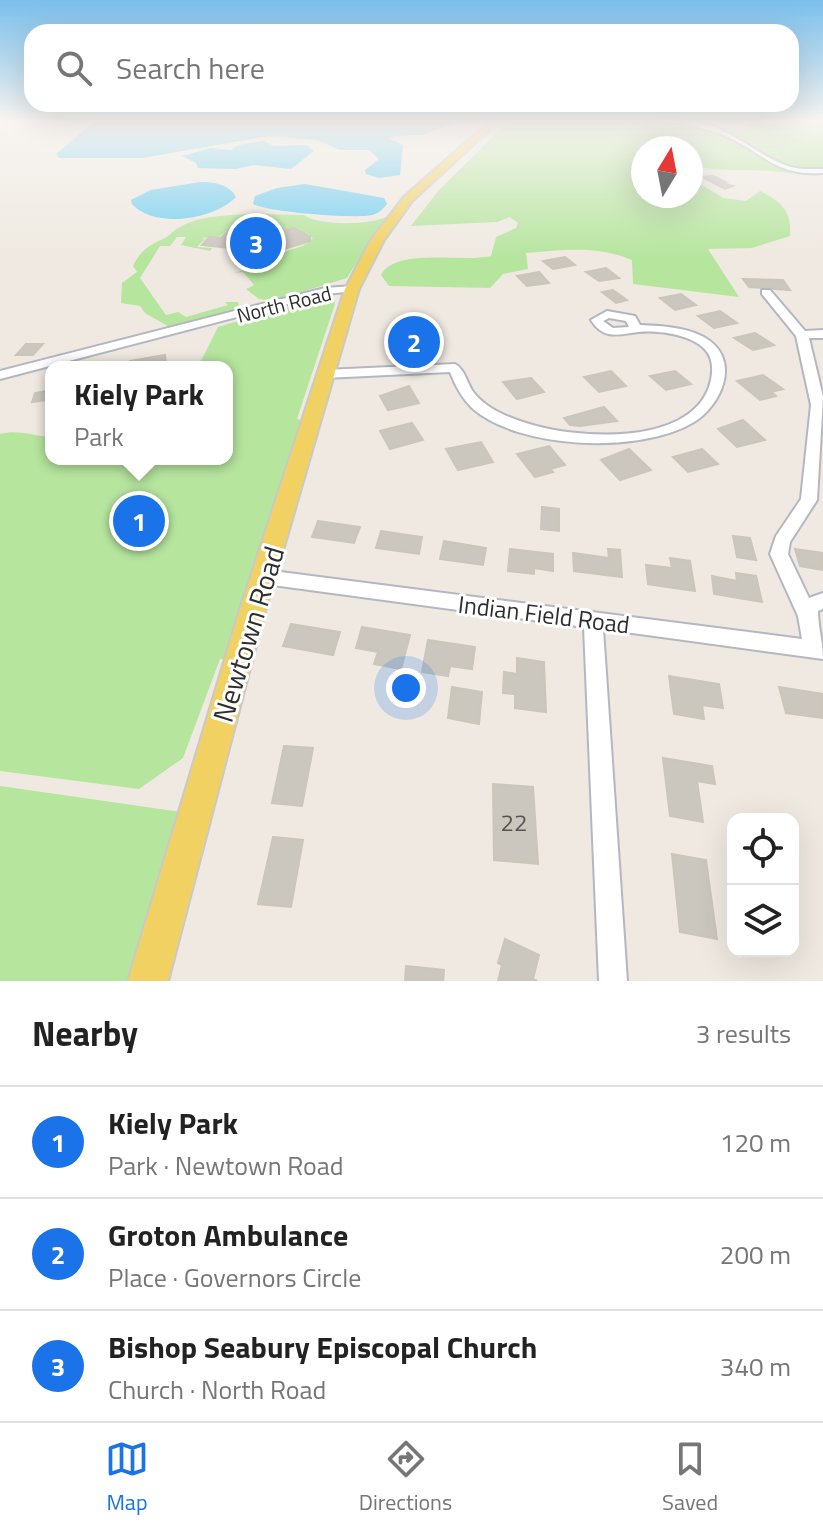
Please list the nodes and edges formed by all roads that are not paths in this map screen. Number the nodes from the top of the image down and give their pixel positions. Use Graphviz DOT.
graph roads {
  1 [pos="444,167"];
  2 [pos="781,167"];
  3 [pos="823,171"];
  4 [pos="352,289"];
  5 [pos="766,292"];
  6 [pos="635,328"];
  7 [pos="823,334"];
  8 [pos="802,335"];
  9 [pos="54,361"];
  10 [pos="45,363"];
  11 [pos="325,374"];
  12 [pos="0,375"];
  13 [pos="265,577"];
  14 [pos="823,601"];
  15 [pos="808,616"];
  16 [pos="593,620"];
  17 [pos="819,649"];
  18 [pos="148,981"];
  19 [pos="613,981"];
  1 -- 4 [label="main road, North Road"];
  2 -- 3 [label="street"];
  4 -- 9 [label="street, North Road"];
  4 -- 11 [label="main road, Newtown Road"];
  5 -- 8 [label="street"];
  6 -- 11 [label="street"];
  7 -- 8 [label="street"];
  8 -- 15 [label="street"];
  10 -- 12 [label="street, North Road"];
  11 -- 13 [label="main road, Newtown Road"];
  13 -- 16 [label="street, Indian Field Road"];
  13 -- 18 [label="main road, Newtown Road"];
  14 -- 15 [label="street"];
  15 -- 17 [label="street"];
  16 -- 17 [label="street, Indian Field Road"];
  16 -- 19 [label="street"];
}
